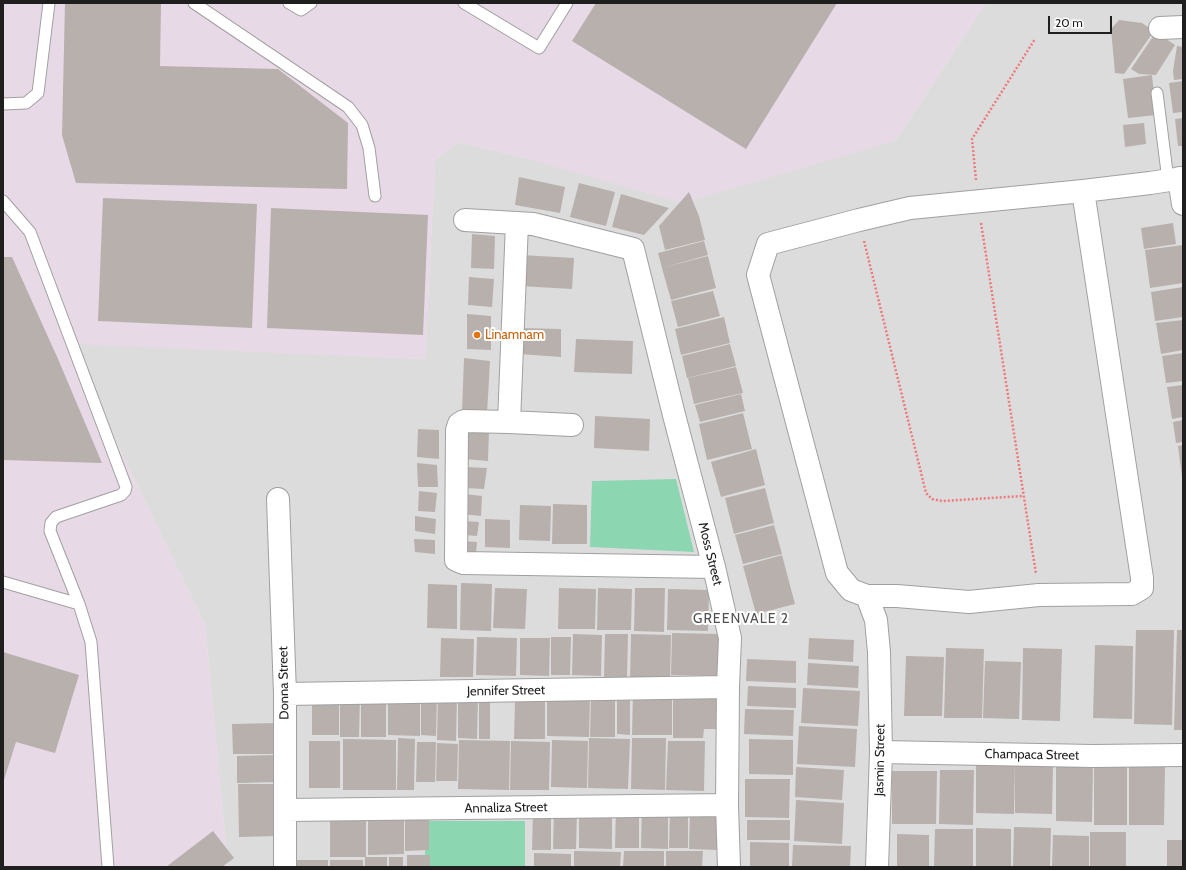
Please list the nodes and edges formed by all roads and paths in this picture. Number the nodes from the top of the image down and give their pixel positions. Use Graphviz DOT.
graph roads {
  1 [pos="49,3"];
  2 [pos="194,3"];
  3 [pos="289,3"];
  4 [pos="311,3"];
  5 [pos="464,3"];
  6 [pos="567,3"];
  7 [pos="1183,27"];
  8 [pos="1160,28"];
  9 [pos="1035,39"];
  10 [pos="1157,93"];
  11 [pos="3,104"];
  12 [pos="1170,180"];
  13 [pos="1083,191"];
  14 [pos="375,196"];
  15 [pos="3,201"];
  16 [pos="977,202"];
  17 [pos="1183,204"];
  18 [pos="465,220"];
  19 [pos="859,220"];
  20 [pos="517,223"];
  21 [pos="509,422"];
  22 [pos="572,425"];
  23 [pos="1023,496"];
  24 [pos="278,499"];
  25 [pos="714,567"];
  26 [pos="3,582"];
  27 [pos="1039,595"];
  28 [pos="866,596"];
  29 [pos="79,604"];
  30 [pos="728,687"];
  31 [pos="285,694"];
  32 [pos="881,752"];
  33 [pos="1183,756"];
  34 [pos="728,805"];
  35 [pos="285,810"];
  36 [pos="108,867"];
  37 [pos="285,867"];
  38 [pos="729,867"];
  39 [pos="877,867"];
  1 -- 11 [label="lane"];
  2 -- 14 [label="lane"];
  3 -- 4 [label="lane"];
  5 -- 6 [label="lane"];
  7 -- 8 [label="street"];
  9 -- 16 [label="path"];
  10 -- 12 [label="lane"];
  12 -- 13 [label="street"];
  12 -- 17 [label="street"];
  13 -- 16 [label="street"];
  13 -- 27 [label="street"];
  15 -- 29 [label="lane"];
  16 -- 19 [label="street"];
  16 -- 23 [label="path"];
  18 -- 20 [label="street"];
  19 -- 23 [label="path"];
  19 -- 28 [label="street"];
  20 -- 21 [label="street"];
  20 -- 25 [label="street, Moss Street"];
  21 -- 22 [label="street"];
  21 -- 25 [label="street"];
  23 -- 27 [label="path"];
  24 -- 31 [label="street, Donna Street"];
  25 -- 30 [label="street, Moss Street"];
  26 -- 29 [label="lane"];
  27 -- 28 [label="street"];
  28 -- 32 [label="street, Jasmin Street"];
  29 -- 36 [label="lane"];
  30 -- 31 [label="street, Jennifer Street"];
  30 -- 34 [label="street, Moss Street"];
  31 -- 35 [label="street, Donna Street"];
  32 -- 33 [label="street, Champaca Street"];
  32 -- 39 [label="street, Jasmin Street"];
  34 -- 35 [label="street, Annaliza Street"];
  34 -- 38 [label="street, Moss Street"];
  35 -- 37 [label="street, Donna Street"];
}
